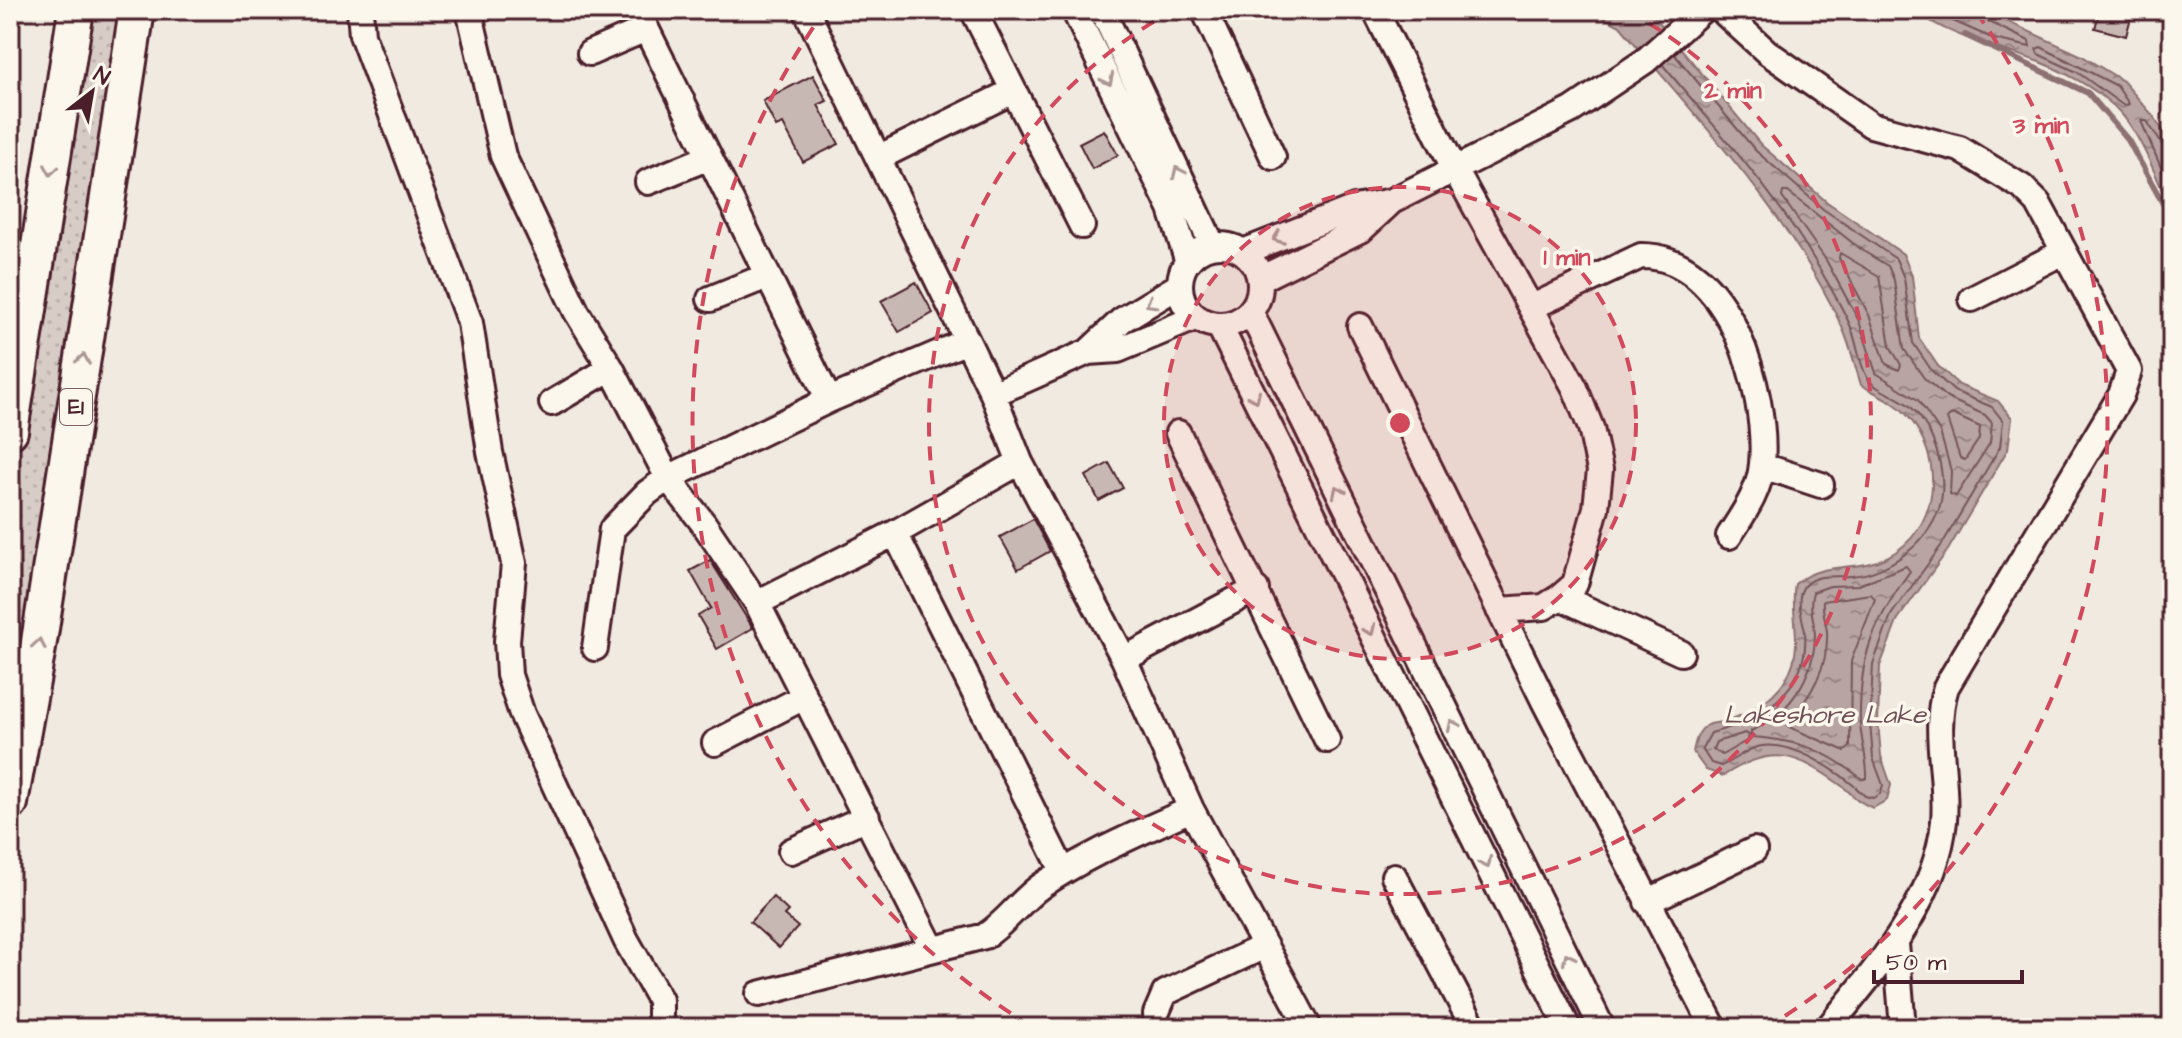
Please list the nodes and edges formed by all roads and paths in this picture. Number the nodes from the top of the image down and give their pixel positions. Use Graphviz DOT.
graph roads {
  1 [pos="76,10"];
  2 [pos="137,10"];
  3 [pos="360,10"];
  4 [pos="469,10"];
  5 [pos="806,10"];
  6 [pos="973,10"];
  7 [pos="1074,10"];
  8 [pos="1102,10"];
  9 [pos="1204,10"];
  10 [pos="1375,10"];
  11 [pos="1702,10"];
  12 [pos="1721,10"];
  13 [pos="642,19"];
  14 [pos="590,53"];
  15 [pos="1013,91"];
  16 [pos="880,157"];
  17 [pos="1273,157"];
  18 [pos="707,158"];
  19 [pos="1454,168"];
  20 [pos="648,182"];
  21 [pos="1392,201"];
  22 [pos="1082,226"];
  23 [pos="1211,242"];
  24 [pos="1243,252"];
  25 [pos="2063,252"];
  26 [pos="1187,259"];
  27 [pos="767,276"];
  28 [pos="1260,279"];
  29 [pos="1180,285"];
  30 [pos="710,299"];
  31 [pos="1972,299"];
  32 [pos="1532,307"];
  33 [pos="1251,313"];
  34 [pos="1195,318"];
  35 [pos="1360,326"];
  36 [pos="1220,327"];
  37 [pos="967,341"];
  38 [pos="1088,352"];
  39 [pos="611,368"];
  40 [pos="993,394"];
  41 [pos="829,400"];
  42 [pos="552,403"];
  43 [pos="10,431"];
  44 [pos="1178,433"];
  45 [pos="1020,462"];
  46 [pos="1763,466"];
  47 [pos="668,478"];
  48 [pos="1821,485"];
  49 [pos="895,533"];
  50 [pos="1729,536"];
  51 [pos="1256,589"];
  52 [pos="1560,597"];
  53 [pos="757,603"];
  54 [pos="1499,610"];
  55 [pos="595,648"];
  56 [pos="1681,653"];
  57 [pos="1124,659"];
  58 [pos="804,697"];
  59 [pos="1327,740"];
  60 [pos="715,743"];
  61 [pos="10,803"];
  62 [pos="1191,809"];
  63 [pos="867,817"];
  64 [pos="1754,850"];
  65 [pos="791,851"];
  66 [pos="1063,871"];
  67 [pos="1394,876"];
  68 [pos="1647,902"];
  69 [pos="1896,944"];
  70 [pos="1265,946"];
  71 [pos="932,948"];
  72 [pos="759,994"];
  73 [pos="660,1028"];
  74 [pos="1157,1028"];
  75 [pos="1309,1028"];
  76 [pos="1474,1028"];
  77 [pos="1568,1028"];
  78 [pos="1602,1028"];
  79 [pos="1714,1028"];
  80 [pos="1828,1028"];
  81 [pos="1903,1028"];
  1 -- 43 [label="highway, one-way"];
  61 -- 2 [label="highway, E1, one-way"];
  3 -- 73 [label="street"];
  4 -- 39 [label="street"];
  5 -- 16 [label="street"];
  6 -- 15 [label="street"];
  7 -- 26 [label="street, one-way"];
  23 -- 8 [label="street, one-way"];
  9 -- 17 [label="street"];
  10 -- 19 [label="street"];
  11 -- 19 [label="street"];
  12 -- 25 [label="street"];
  13 -- 14 [label="street"];
  13 -- 18 [label="street"];
  15 -- 16 [label="street"];
  15 -- 22 [label="street"];
  16 -- 37 [label="street"];
  18 -- 20 [label="street"];
  18 -- 27 [label="street"];
  19 -- 21 [label="street"];
  19 -- 32 [label="street"];
  21 -- 24 [label="street, one-way"];
  21 -- 28 [label="street"];
  23 -- 24 [label="street"];
  23 -- 26 [label="street"];
  24 -- 28 [label="street"];
  25 -- 31 [label="street"];
  25 -- 69 [label="street"];
  26 -- 29 [label="street"];
  27 -- 30 [label="street"];
  27 -- 41 [label="street"];
  28 -- 33 [label="street"];
  29 -- 34 [label="street"];
  29 -- 38 [label="street, one-way"];
  32 -- 46 [label="street"];
  32 -- 52 [label="street"];
  33 -- 36 [label="street"];
  78 -- 33 [label="street, one-way"];
  34 -- 36 [label="street"];
  34 -- 38 [label="street"];
  35 -- 54 [label="street"];
  36 -- 77 [label="street, one-way"];
  37 -- 40 [label="street"];
  37 -- 41 [label="street"];
  38 -- 40 [label="street"];
  39 -- 42 [label="street"];
  39 -- 47 [label="street"];
  40 -- 45 [label="street"];
  41 -- 47 [label="street"];
  44 -- 51 [label="street"];
  45 -- 49 [label="street"];
  45 -- 57 [label="street"];
  46 -- 48 [label="street"];
  46 -- 50 [label="street"];
  47 -- 53 [label="street"];
  47 -- 55 [label="street"];
  49 -- 53 [label="street"];
  49 -- 66 [label="street"];
  51 -- 57 [label="street"];
  51 -- 59 [label="street"];
  52 -- 54 [label="street"];
  52 -- 56 [label="street"];
  53 -- 58 [label="street"];
  54 -- 68 [label="street"];
  57 -- 62 [label="street"];
  58 -- 60 [label="street"];
  58 -- 63 [label="street"];
  62 -- 66 [label="street"];
  62 -- 70 [label="street"];
  63 -- 65 [label="street"];
  63 -- 71 [label="street"];
  64 -- 68 [label="street"];
  66 -- 71 [label="street"];
  67 -- 76 [label="street"];
  68 -- 79 [label="street"];
  69 -- 80 [label="street"];
  69 -- 81 [label="street"];
  70 -- 74 [label="street"];
  70 -- 75 [label="street"];
  71 -- 72 [label="street"];
}
